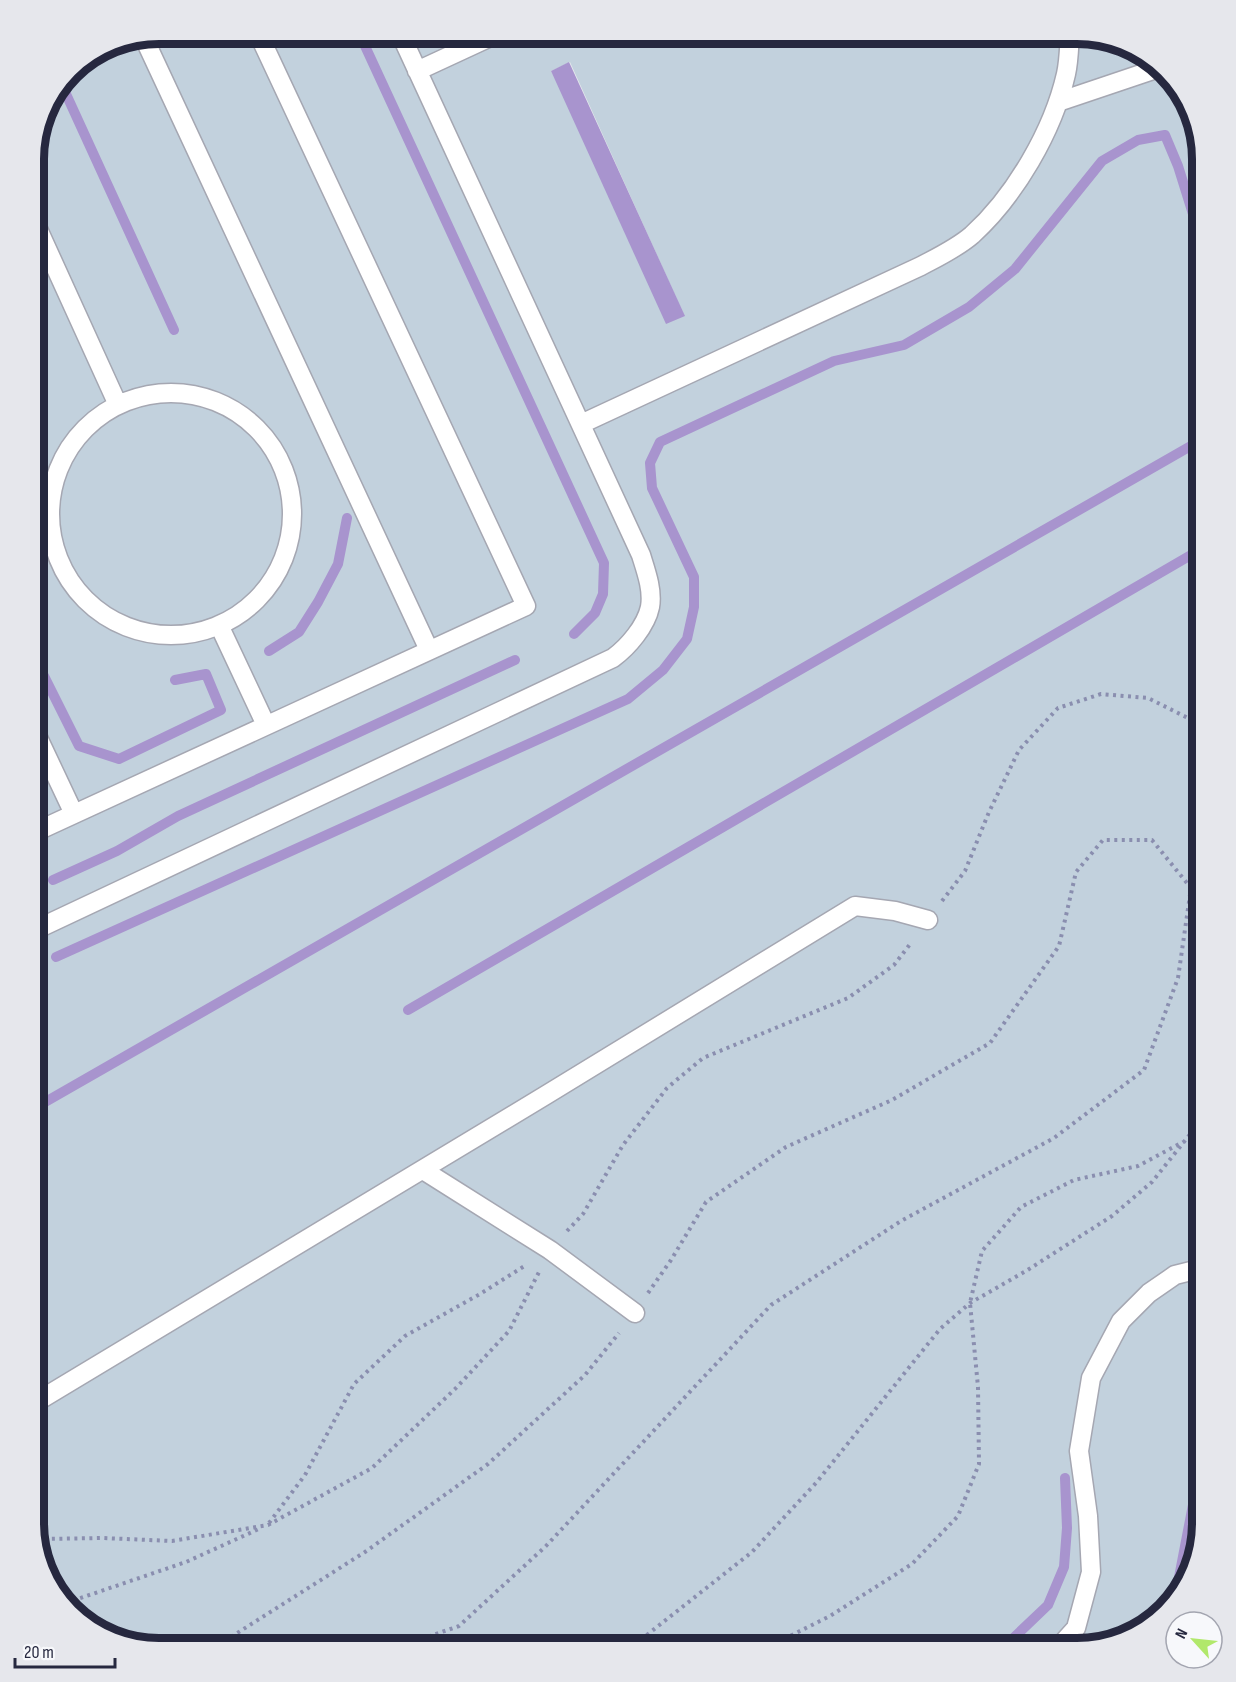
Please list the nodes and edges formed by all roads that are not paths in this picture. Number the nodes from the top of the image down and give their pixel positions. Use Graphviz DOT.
graph roads {
  1 [pos="147,44"];
  2 [pos="263,44"];
  3 [pos="405,44"];
  4 [pos="475,44"];
  5 [pos="1069,44"];
  6 [pos="1152,70"];
  7 [pos="417,71"];
  8 [pos="1058,102"];
  9 [pos="44,242"];
  10 [pos="118,405"];
  11 [pos="581,424"];
  12 [pos="219,625"];
  13 [pos="429,650"];
  14 [pos="266,725"];
  15 [pos="44,750"];
  16 [pos="74,814"];
  17 [pos="44,828"];
  18 [pos="928,920"];
  19 [pos="44,926"];
  20 [pos="423,1170"];
  21 [pos="1192,1271"];
  22 [pos="635,1313"];
  23 [pos="44,1397"];
  24 [pos="1067,1638"];
  1 -- 13 [label="lane"];
  2 -- 13 [label="lane"];
  3 -- 7 [label="lane"];
  4 -- 7 [label="lane"];
  5 -- 8 [label="lane"];
  6 -- 8 [label="lane"];
  7 -- 11 [label="lane"];
  8 -- 11 [label="lane"];
  9 -- 10 [label="lane"];
  10 -- 12 [label="lane"];
  10 -- 12 [label="lane"];
  11 -- 19 [label="lane"];
  12 -- 14 [label="lane"];
  13 -- 14 [label="lane"];
  14 -- 16 [label="lane"];
  15 -- 16 [label="lane"];
  16 -- 17 [label="lane"];
  18 -- 20 [label="lane"];
  20 -- 22 [label="lane"];
  20 -- 23 [label="lane"];
  21 -- 24 [label="lane"];
}
